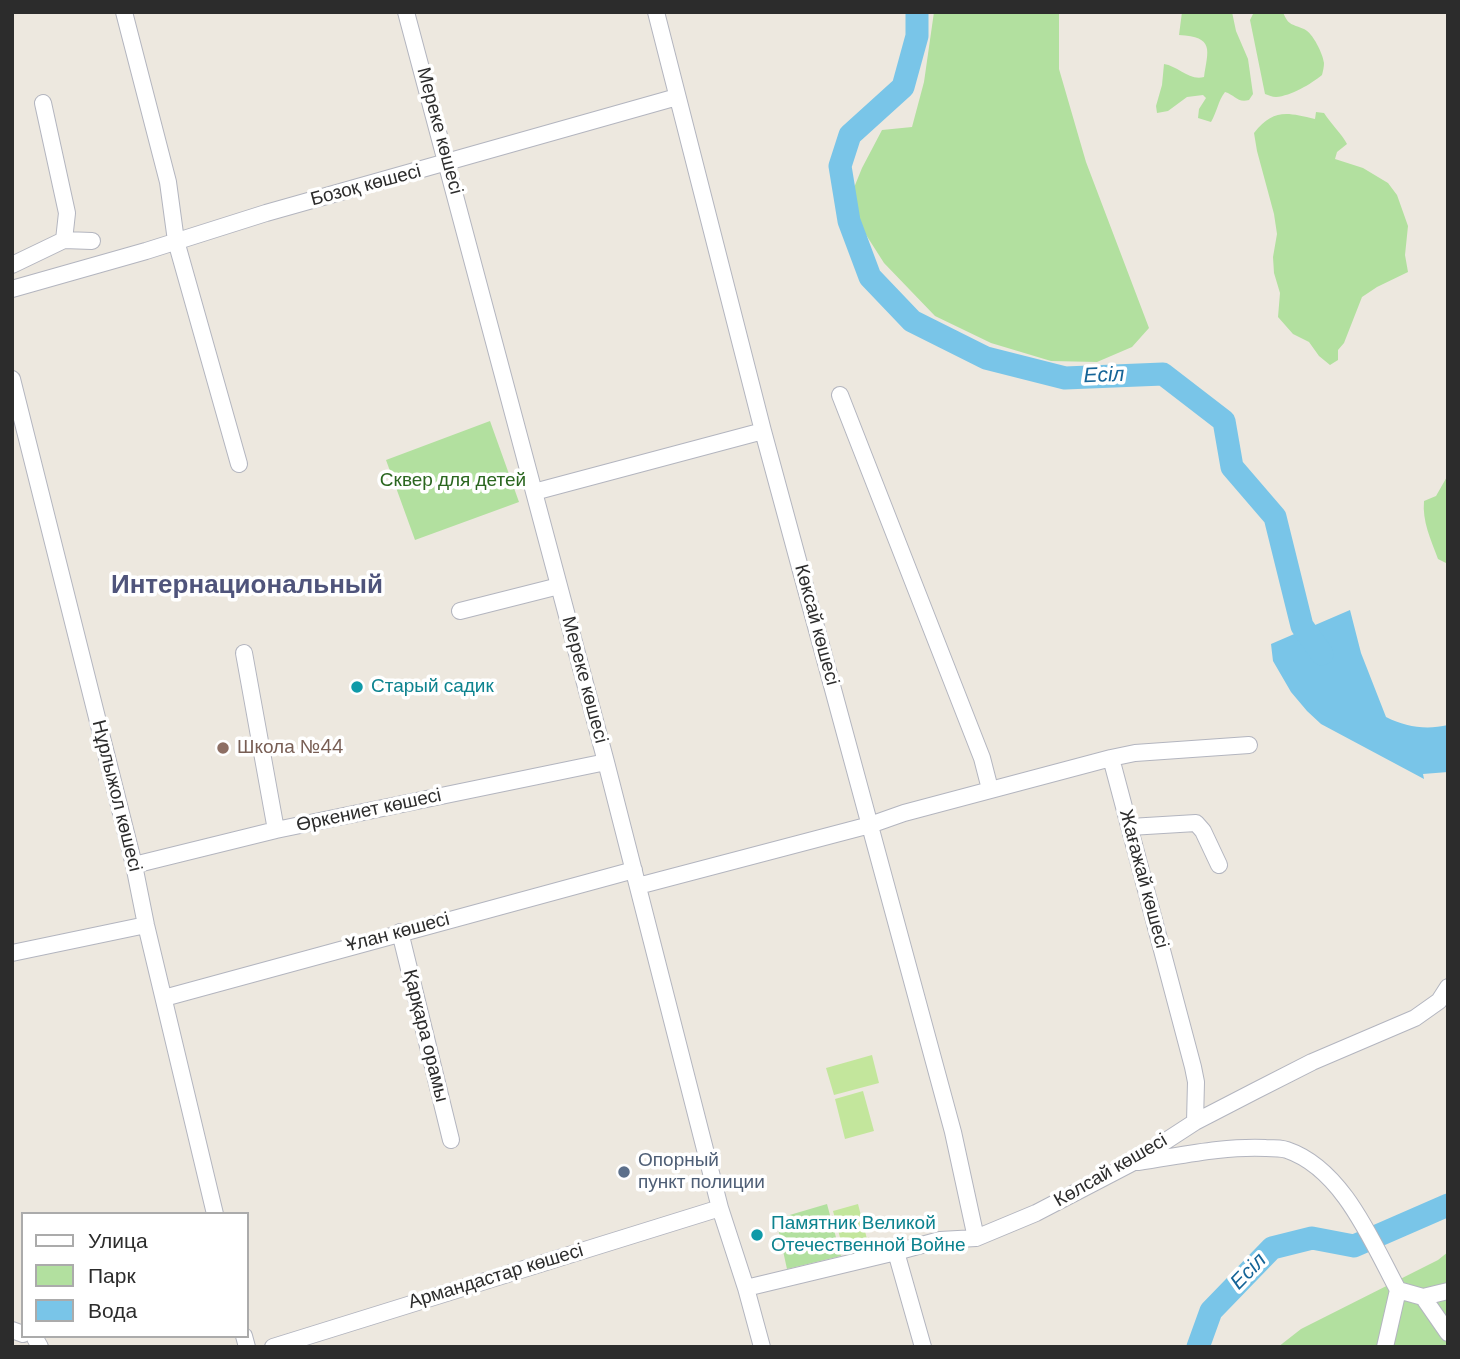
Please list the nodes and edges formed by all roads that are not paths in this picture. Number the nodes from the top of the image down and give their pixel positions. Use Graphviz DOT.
graph roads {
  1 [pos="124,12"];
  2 [pos="406,12"];
  3 [pos="656,12"];
  4 [pos="677,97"];
  5 [pos="43,103"];
  6 [pos="447,163"];
  7 [pos="64,240"];
  8 [pos="92,241"];
  9 [pos="176,242"];
  10 [pos="12,265"];
  11 [pos="12,289"];
  12 [pos="12,379"];
  13 [pos="840,395"];
  14 [pos="763,432"];
  15 [pos="239,464"];
  16 [pos="534,492"];
  17 [pos="559,586"];
  18 [pos="460,611"];
  19 [pos="244,653"];
  20 [pos="1249,746"];
  21 [pos="1111,758"];
  22 [pos="606,762"];
  23 [pos="990,789"];
  24 [pos="870,825"];
  25 [pos="1129,827"];
  26 [pos="276,830"];
  27 [pos="134,865"];
  28 [pos="1219,865"];
  29 [pos="636,878"];
  30 [pos="146,925"];
  31 [pos="400,932"];
  32 [pos="12,953"];
  33 [pos="1448,987"];
  34 [pos="164,998"];
  35 [pos="1195,1122"];
  36 [pos="451,1139"];
  37 [pos="1132,1163"];
  38 [pos="720,1208"];
  39 [pos="215,1212"];
  40 [pos="976,1238"];
  41 [pos="896,1252"];
  42 [pos="746,1288"];
  43 [pos="1398,1290"];
  44 [pos="1448,1291"];
  45 [pos="1423,1297"];
  46 [pos="1448,1333"];
  47 [pos="273,1347"];
  48 [pos="762,1347"];
  49 [pos="923,1347"];
  50 [pos="1385,1347"];
  1 -- 9 [label="street"];
  2 -- 6 [label="street, Мереке көшесі"];
  3 -- 4 [label="street, Көксай көшесі"];
  4 -- 6 [label="street, Бозоқ көшесі"];
  4 -- 14 [label="street, Көксай көшесі"];
  5 -- 7 [label="street"];
  6 -- 9 [label="street, Бозоқ көшесі"];
  6 -- 16 [label="street, Мереке көшесі"];
  7 -- 8 [label="street"];
  7 -- 10 [label="street"];
  9 -- 11 [label="street, Бозоқ көшесі"];
  9 -- 15 [label="street"];
  12 -- 27 [label="street, Нұрлыжол көшесі"];
  13 -- 23 [label="street"];
  14 -- 16 [label="street"];
  14 -- 24 [label="street, Көксай көшесі"];
  16 -- 17 [label="street, Мереке көшесі"];
  17 -- 18 [label="street"];
  17 -- 22 [label="street, Мереке көшесі"];
  19 -- 26 [label="street"];
  20 -- 21 [label="street"];
  21 -- 23 [label="street"];
  21 -- 25 [label="street, Жағажай көшесі"];
  22 -- 26 [label="street, Өркениет көшесі"];
  22 -- 29 [label="street, Мереке көшесі"];
  23 -- 24 [label="street"];
  24 -- 29 [label="street, Ұлан көшесі"];
  24 -- 40 [label="street, Көксай көшесі"];
  25 -- 28 [label="street"];
  25 -- 35 [label="street, Жағажай көшесі"];
  26 -- 27 [label="street, Өркениет көшесі"];
  27 -- 30 [label="street, Нұрлыжол көшесі"];
  29 -- 31 [label="street, Ұлан көшесі"];
  29 -- 38 [label="street, Мереке көшесі"];
  30 -- 32 [label="street"];
  30 -- 34 [label="street, Нұрлыжол көшесі"];
  31 -- 34 [label="street, Ұлан көшесі"];
  31 -- 36 [label="street, Қарқара орамы"];
  33 -- 35 [label="street, Көлсай көшесі"];
  34 -- 39 [label="street, Нұрлыжол көшесі"];
  35 -- 37 [label="street, Көлсай көшесі"];
  37 -- 40 [label="street, Көлсай көшесі"];
  37 -- 43 [label="street"];
  38 -- 42 [label="street, Мереке көшесі"];
  38 -- 47 [label="street, Армандастар көшесі"];
  40 -- 41 [label="street, Көлсай көшесі"];
  41 -- 42 [label="street, Көлсай көшесі"];
  41 -- 49 [label="street"];
  42 -- 48 [label="street, Мереке көшесі"];
  43 -- 45 [label="street"];
  43 -- 50 [label="street"];
  44 -- 45 [label="street"];
  45 -- 46 [label="street"];
}
